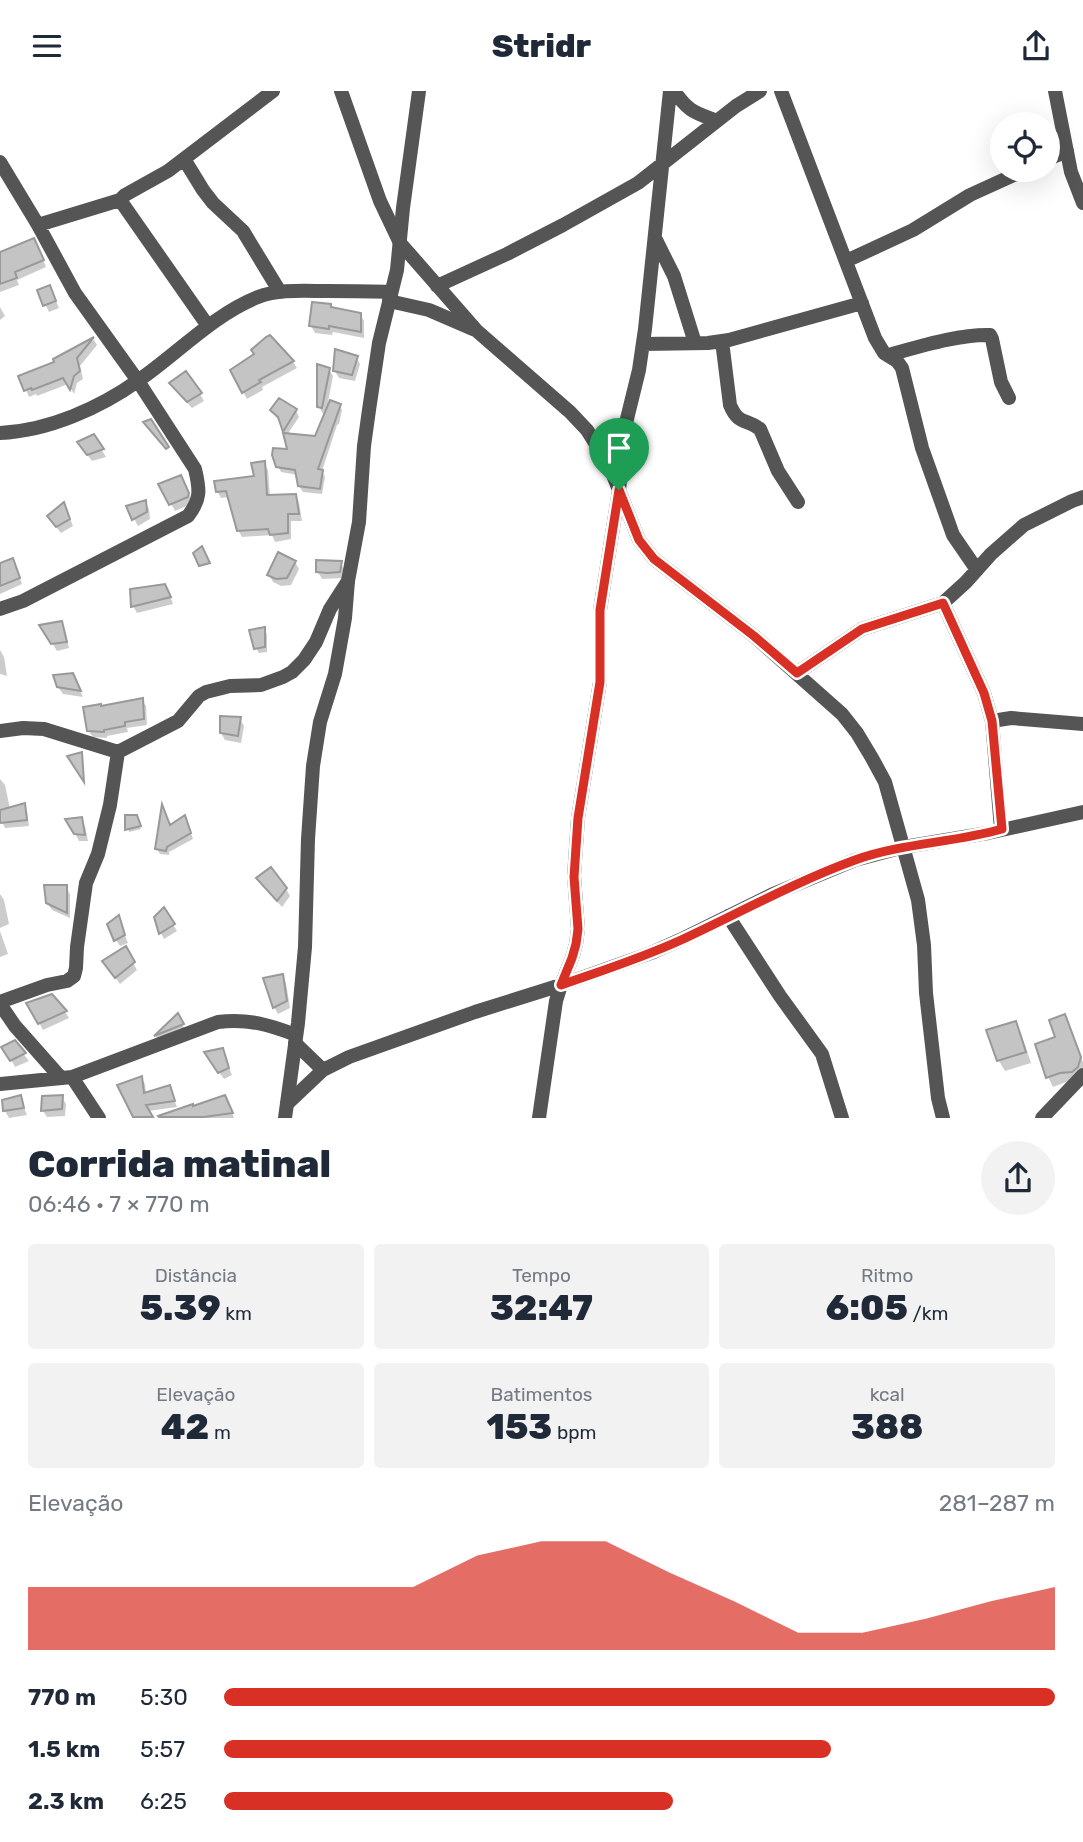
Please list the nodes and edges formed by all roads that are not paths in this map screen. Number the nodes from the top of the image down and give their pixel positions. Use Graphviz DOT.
graph roads {
  1 [pos="273,91"];
  2 [pos="341,91"];
  3 [pos="419,91"];
  4 [pos="672,91"];
  5 [pos="760,91"];
  6 [pos="781,91"];
  7 [pos="1055,91"];
  8 [pos="717,121"];
  9 [pos="1067,151"];
  10 [pos="1060,154"];
  11 [pos="184,159"];
  12 [pos="0,162"];
  13 [pos="663,165"];
  14 [pos="999,182"];
  15 [pos="120,200"];
  16 [pos="1083,203"];
  17 [pos="38,225"];
  18 [pos="655,238"];
  19 [pos="400,243"];
  20 [pos="846,261"];
  21 [pos="437,286"];
  22 [pos="280,292"];
  23 [pos="390,296"];
  24 [pos="862,303"];
  25 [pos="208,326"];
  26 [pos="477,331"];
  27 [pos="722,341"];
  28 [pos="695,343"];
  29 [pos="643,344"];
  30 [pos="888,355"];
  31 [pos="138,381"];
  32 [pos="1009,398"];
  33 [pos="0,433"];
  34 [pos="619,490"];
  35 [pos="1083,497"];
  36 [pos="798,502"];
  37 [pos="977,570"];
  38 [pos="348,581"];
  39 [pos="943,603"];
  40 [pos="0,609"];
  41 [pos="797,673"];
  42 [pos="992,721"];
  43 [pos="1083,724"];
  44 [pos="0,731"];
  45 [pos="118,752"];
  46 [pos="1083,813"];
  47 [pos="1002,829"];
  48 [pos="904,847"];
  49 [pos="728,916"];
  50 [pos="561,985"];
  51 [pos="0,1003"];
  52 [pos="296,1039"];
  53 [pos="323,1070"];
  54 [pos="1083,1075"];
  55 [pos="66,1078"];
  56 [pos="0,1084"];
  57 [pos="286,1111"];
  58 [pos="99,1118"];
  59 [pos="539,1118"];
  60 [pos="842,1118"];
  61 [pos="943,1118"];
  62 [pos="1042,1118"];
  1 -- 11 [label="street"];
  2 -- 19 [label="street"];
  3 -- 19 [label="street"];
  4 -- 8 [label="street"];
  4 -- 13 [label="street"];
  5 -- 8 [label="street"];
  6 -- 20 [label="street"];
  7 -- 9 [label="street"];
  8 -- 13 [label="street"];
  9 -- 10 [label="street"];
  9 -- 16 [label="street"];
  11 -- 15 [label="street"];
  11 -- 22 [label="street"];
  12 -- 17 [label="street"];
  13 -- 18 [label="street"];
  13 -- 21 [label="street"];
  14 -- 20 [label="street"];
  15 -- 17 [label="street"];
  15 -- 25 [label="street"];
  17 -- 31 [label="street"];
  18 -- 28 [label="street"];
  18 -- 29 [label="street"];
  19 -- 21 [label="street"];
  19 -- 23 [label="street"];
  20 -- 24 [label="street"];
  21 -- 26 [label="street"];
  22 -- 23 [label="street"];
  22 -- 25 [label="street"];
  23 -- 26 [label="street"];
  23 -- 38 [label="street"];
  24 -- 27 [label="street"];
  24 -- 30 [label="street"];
  25 -- 31 [label="street"];
  26 -- 34 [label="street"];
  27 -- 28 [label="street"];
  27 -- 36 [label="street"];
  28 -- 29 [label="street"];
  29 -- 34 [label="street"];
  30 -- 32 [label="street"];
  30 -- 37 [label="street"];
  31 -- 33 [label="street"];
  31 -- 40 [label="street"];
  34 -- 41 [label="street"];
  34 -- 50 [label="street"];
  35 -- 37 [label="street"];
  37 -- 39 [label="street"];
  38 -- 45 [label="street"];
  38 -- 52 [label="street"];
  39 -- 41 [label="street"];
  39 -- 42 [label="street"];
  41 -- 48 [label="street"];
  42 -- 43 [label="street"];
  42 -- 47 [label="street"];
  44 -- 45 [label="street"];
  45 -- 51 [label="street"];
  46 -- 47 [label="street"];
  47 -- 48 [label="street"];
  48 -- 49 [label="street"];
  48 -- 61 [label="street"];
  49 -- 50 [label="street"];
  49 -- 60 [label="street"];
  50 -- 53 [label="street"];
  50 -- 59 [label="street"];
  51 -- 55 [label="street"];
  52 -- 53 [label="street"];
  52 -- 55 [label="street"];
  52 -- 57 [label="street"];
  53 -- 57 [label="street"];
  54 -- 62 [label="street"];
  55 -- 56 [label="street"];
  55 -- 58 [label="street"];
}
